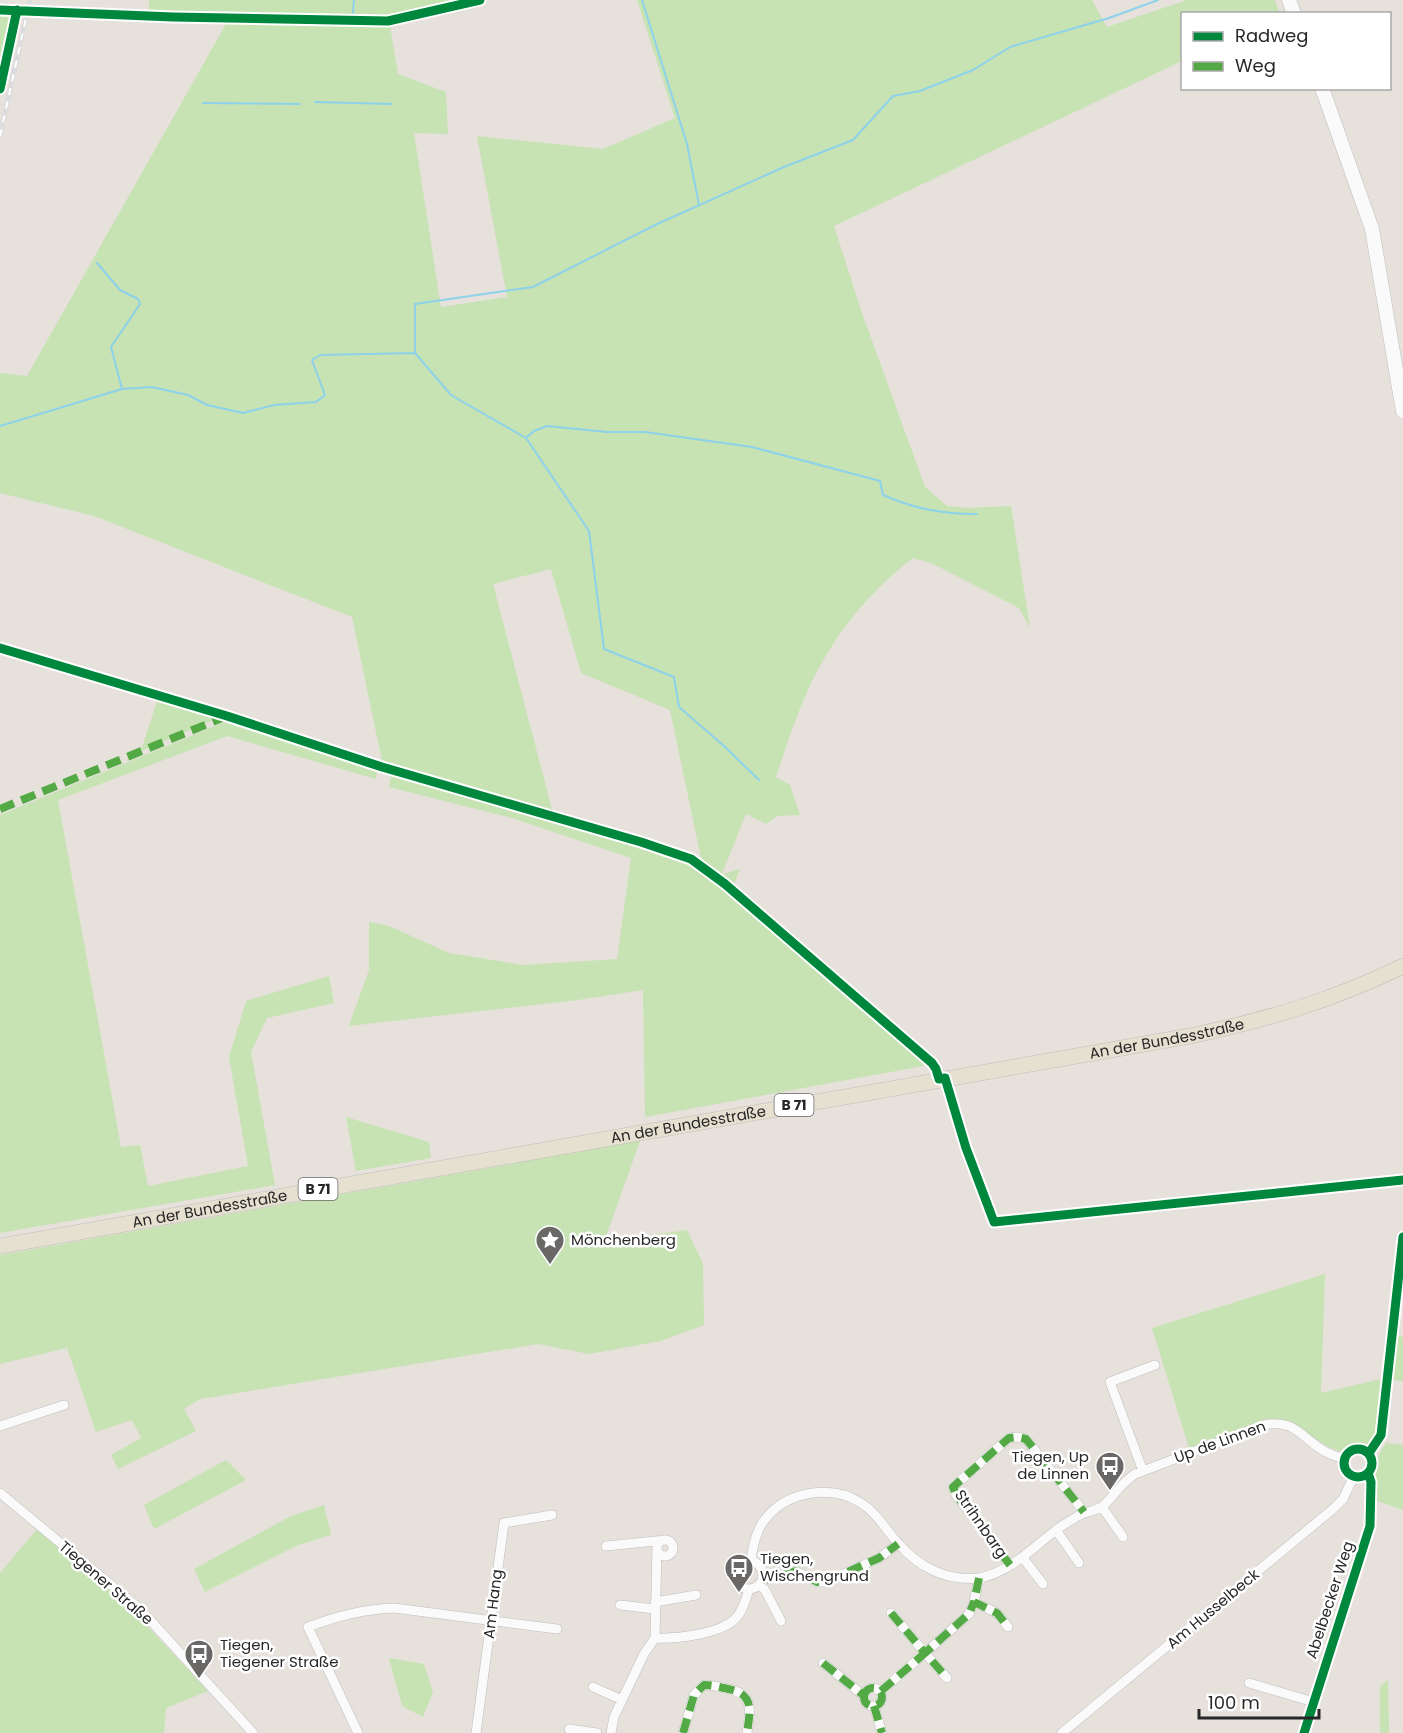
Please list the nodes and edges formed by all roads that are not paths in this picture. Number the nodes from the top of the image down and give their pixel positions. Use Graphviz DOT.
graph roads {
  1 [pos="480,0"];
  2 [pos="0,10"];
  3 [pos="17,10"];
  4 [pos="0,89"];
  5 [pos="1323,90"];
  6 [pos="1403,411"];
  7 [pos="1403,966"];
  8 [pos="1403,1237"];
  9 [pos="0,1246"];
  10 [pos="1155,1365"];
  11 [pos="64,1405"];
  12 [pos="0,1426"];
  13 [pos="1370,1453"];
  14 [pos="1344,1459"];
  15 [pos="1143,1471"];
  16 [pos="1368,1473"];
  17 [pos="1354,1476"];
  18 [pos="0,1493"];
  19 [pos="1102,1507"];
  20 [pos="1084,1512"];
  21 [pos="552,1515"];
  22 [pos="1056,1530"];
  23 [pos="1123,1537"];
  24 [pos="666,1540"];
  25 [pos="898,1544"];
  26 [pos="606,1545"];
  27 [pos="657,1546"];
  28 [pos="1023,1558"];
  29 [pos="752,1561"];
  30 [pos="1079,1563"];
  31 [pos="1010,1565"];
  32 [pos="979,1578"];
  33 [pos="761,1582"];
  34 [pos="1043,1584"];
  35 [pos="749,1589"];
  36 [pos="696,1595"];
  37 [pos="974,1602"];
  38 [pos="620,1605"];
  39 [pos="655,1606"];
  40 [pos="891,1613"];
  41 [pos="781,1621"];
  42 [pos="491,1622"];
  43 [pos="1008,1627"];
  44 [pos="557,1629"];
  45 [pos="655,1638"];
  46 [pos="925,1653"];
  47 [pos="823,1663"];
  48 [pos="947,1678"];
  49 [pos="1249,1683"];
  50 [pos="593,1687"];
  51 [pos="881,1691"];
  52 [pos="863,1695"];
  53 [pos="622,1700"];
  54 [pos="1314,1702"];
  55 [pos="874,1706"];
  56 [pos="569,1729"];
  57 [pos="1067,1731"];
  58 [pos="253,1733"];
  59 [pos="358,1733"];
  60 [pos="476,1733"];
  61 [pos="597,1733"];
  62 [pos="611,1733"];
  63 [pos="683,1733"];
  64 [pos="747,1733"];
  65 [pos="882,1733"];
  66 [pos="1304,1733"];
  1 -- 3 [label="street"];
  2 -- 3 [label="street"];
  3 -- 4 [label="street"];
  5 -- 6 [label="main road"];
  7 -- 9 [label="main road, An der Bundesstraße / B 71"];
  8 -- 13 [label="street, Abelbecker Weg"];
  10 -- 15 [label="street"];
  11 -- 12 [label="street"];
  13 -- 14 [label="street"];
  13 -- 16 [label="street, Abelbecker Weg"];
  14 -- 15 [label="street, Up de Linnen"];
  14 -- 17 [label="street"];
  15 -- 19 [label="street, Up de Linnen"];
  16 -- 17 [label="street"];
  16 -- 54 [label="street, Abelbecker Weg"];
  17 -- 57 [label="street, Am Husselbeck"];
  18 -- 58 [label="street, Tiegener Straße"];
  19 -- 20 [label="street"];
  19 -- 23 [label="street"];
  20 -- 22 [label="street"];
  20 -- 31 [label="street, Strihnbarg"];
  21 -- 42 [label="street, Am Hang"];
  22 -- 28 [label="street"];
  22 -- 30 [label="street"];
  24 -- 26 [label="street"];
  24 -- 27 [label="street"];
  24 -- 27 [label="street"];
  25 -- 29 [label="street"];
  25 -- 32 [label="street"];
  25 -- 33 [label="street"];
  27 -- 39 [label="street"];
  28 -- 31 [label="street"];
  28 -- 34 [label="street"];
  29 -- 33 [label="street"];
  29 -- 35 [label="street"];
  31 -- 32 [label="street"];
  32 -- 37 [label="street"];
  33 -- 35 [label="street"];
  33 -- 41 [label="street"];
  35 -- 45 [label="street"];
  36 -- 39 [label="street"];
  37 -- 43 [label="street"];
  37 -- 46 [label="street"];
  38 -- 39 [label="street"];
  39 -- 45 [label="street"];
  40 -- 46 [label="street"];
  42 -- 44 [label="street"];
  42 -- 59 [label="street"];
  42 -- 60 [label="street, Am Hang"];
  45 -- 53 [label="street"];
  46 -- 48 [label="street"];
  46 -- 51 [label="street"];
  47 -- 52 [label="street"];
  49 -- 54 [label="street"];
  50 -- 53 [label="street"];
  51 -- 52 [label="street"];
  51 -- 55 [label="street"];
  52 -- 55 [label="street"];
  53 -- 62 [label="street"];
  54 -- 66 [label="street, Abelbecker Weg"];
  55 -- 65 [label="street"];
  56 -- 61 [label="street"];
  63 -- 64 [label="street"];
}
